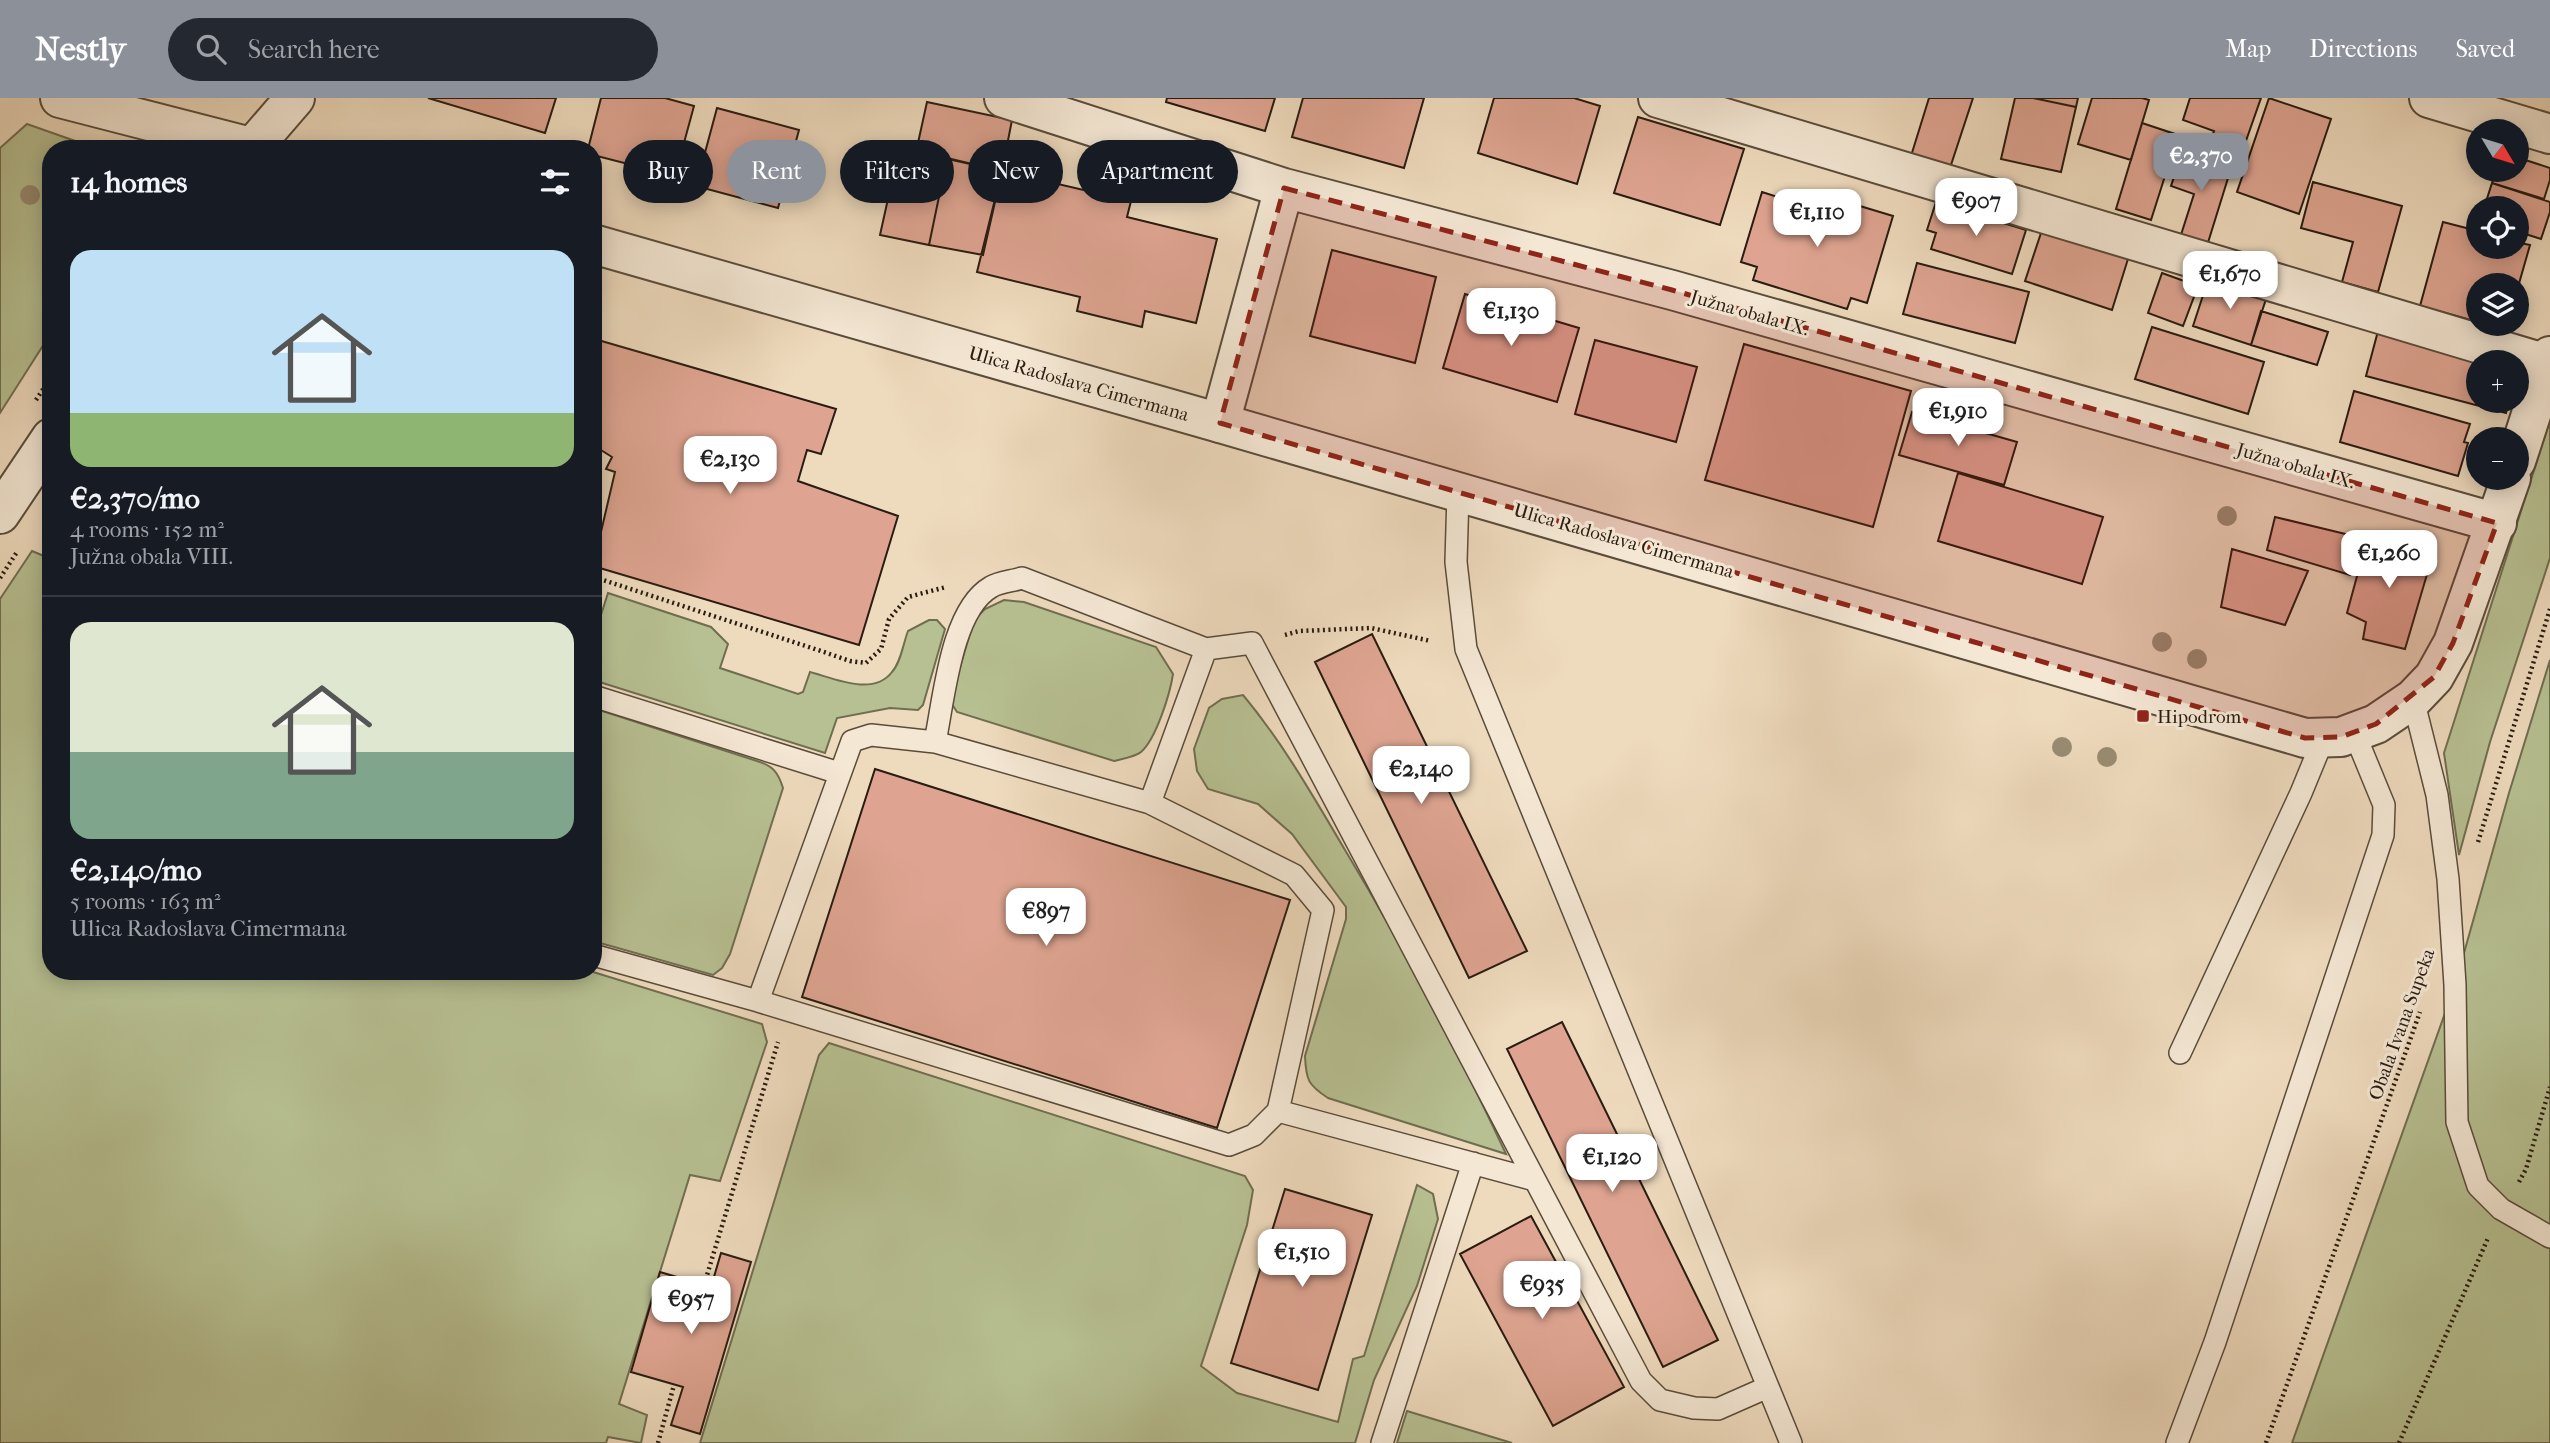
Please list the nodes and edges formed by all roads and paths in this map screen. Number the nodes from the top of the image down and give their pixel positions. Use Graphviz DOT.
graph roads {
  1 [pos="61,98"];
  2 [pos="295,98"];
  3 [pos="1004,98"];
  4 [pos="1658,98"];
  5 [pos="2429,98"];
  6 [pos="2550,134"];
  7 [pos="223,140"];
  8 [pos="261,140"];
  9 [pos="1284,188"];
  10 [pos="602,247"];
  11 [pos="2549,360"];
  12 [pos="1220,423"];
  13 [pos="2527,427"];
  14 [pos="42,451"];
  15 [pos="2507,490"];
  16 [pos="1458,493"];
  17 [pos="0,514"];
  18 [pos="2497,523"];
  19 [pos="602,580"];
  20 [pos="992,586"];
  21 [pos="2550,609"];
  22 [pos="1252,643"];
  23 [pos="1206,649"];
  24 [pos="1466,649"];
  25 [pos="602,699"];
  26 [pos="2413,699"];
  27 [pos="2339,734"];
  28 [pos="935,742"];
  29 [pos="839,773"];
  30 [pos="1150,803"];
  31 [pos="2475,852"];
  32 [pos="602,958"];
  33 [pos="758,1001"];
  34 [pos="2424,1002"];
  35 [pos="788,1011"];
  36 [pos="2180,1053"];
  37 [pos="2550,1087"];
  38 [pos="1278,1111"];
  39 [pos="1473,1163"];
  40 [pos="1535,1180"];
  41 [pos="2501,1209"];
  42 [pos="2550,1237"];
  43 [pos="704,1285"];
  44 [pos="674,1385"];
  45 [pos="1768,1387"];
  46 [pos="658,1443"];
  47 [pos="1382,1443"];
  48 [pos="1791,1443"];
  49 [pos="2177,1443"];
  50 [pos="2266,1443"];
  51 [pos="2399,1443"];
  1 -- 7 [label="street"];
  2 -- 8 [label="street"];
  3 -- 9 [label="street, Južna obala IX."];
  4 -- 11 [label="street"];
  5 -- 6 [label="street"];
  9 -- 12 [label="street"];
  9 -- 18 [label="street, Južna obala IX."];
  10 -- 12 [label="street, Ulica Radoslava Cimermana"];
  11 -- 13 [label="street"];
  12 -- 16 [label="street, Ulica Radoslava Cimermana"];
  14 -- 17 [label="street"];
  15 -- 18 [label="street, Ulica Radoslava Cimermana"];
  16 -- 24 [label="lane"];
  16 -- 27 [label="street, Ulica Radoslava Cimermana"];
  18 -- 26 [label="street, Ulica Radoslava Cimermana"];
  19 -- 20 [label="path"];
  20 -- 23 [label="lane"];
  20 -- 28 [label="lane"];
  21 -- 31 [label="path"];
  22 -- 23 [label="lane"];
  22 -- 24 [label="path"];
  22 -- 40 [label="lane"];
  23 -- 30 [label="lane"];
  24 -- 45 [label="lane"];
  25 -- 29 [label="lane"];
  26 -- 27 [label="street, Ulica Radoslava Cimermana"];
  26 -- 41 [label="lane"];
  27 -- 36 [label="lane"];
  27 -- 49 [label="lane"];
  28 -- 29 [label="lane"];
  28 -- 30 [label="lane"];
  29 -- 33 [label="lane"];
  30 -- 38 [label="lane"];
  32 -- 33 [label="lane"];
  33 -- 35 [label="lane"];
  34 -- 50 [label="path, Obala Ivana Supeka"];
  35 -- 38 [label="lane"];
  35 -- 43 [label="path"];
  37 -- 41 [label="path"];
  38 -- 39 [label="lane"];
  39 -- 40 [label="lane"];
  39 -- 47 [label="lane"];
  40 -- 45 [label="lane"];
  41 -- 42 [label="lane"];
  41 -- 51 [label="path"];
  44 -- 46 [label="path"];
  45 -- 48 [label="lane"];
}
